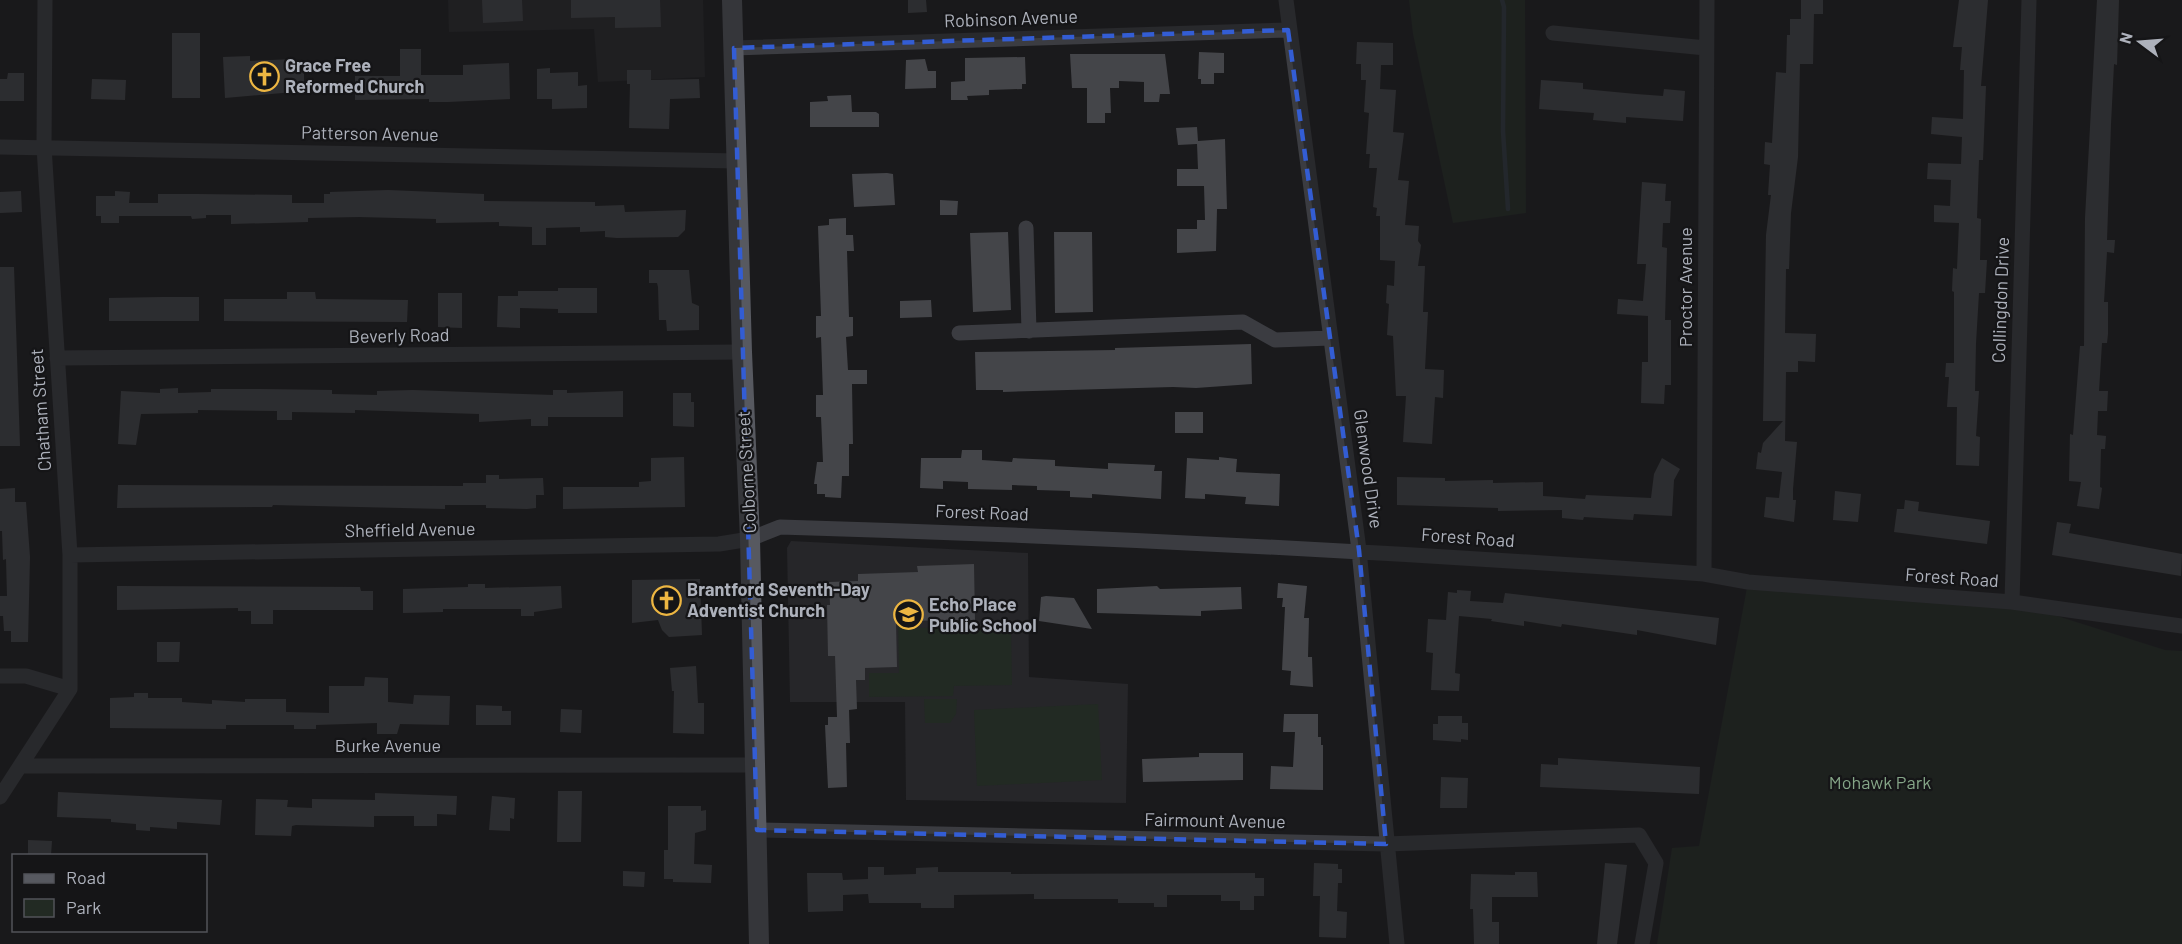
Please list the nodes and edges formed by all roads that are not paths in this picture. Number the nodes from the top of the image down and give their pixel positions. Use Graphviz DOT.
graph roads {
  1 [pos="45,0"];
  2 [pos="732,0"];
  3 [pos="1286,0"];
  4 [pos="1707,0"];
  5 [pos="2029,0"];
  6 [pos="1288,30"];
  7 [pos="1553,33"];
  8 [pos="734,48"];
  9 [pos="1706,48"];
  10 [pos="0,147"];
  11 [pos="44,147"];
  12 [pos="738,161"];
  13 [pos="1026,228"];
  14 [pos="1029,331"];
  15 [pos="959,333"];
  16 [pos="1331,338"];
  17 [pos="742,352"];
  18 [pos="57,358"];
  19 [pos="750,539"];
  20 [pos="1359,550"];
  21 [pos="70,555"];
  22 [pos="1704,574"];
  23 [pos="2012,602"];
  24 [pos="2182,626"];
  25 [pos="0,676"];
  26 [pos="70,689"];
  27 [pos="753,765"];
  28 [pos="22,766"];
  29 [pos="0,796"];
  30 [pos="757,830"];
  31 [pos="1386,844"];
  32 [pos="759,944"];
  33 [pos="1397,944"];
  34 [pos="1642,944"];
  1 -- 11 [label="street, Chatham Street"];
  2 -- 8 [label="main road, Colborne Street"];
  3 -- 6 [label="street, Glenwood Drive"];
  4 -- 9 [label="street, Proctor Avenue"];
  5 -- 23 [label="street, Collingdon Drive"];
  6 -- 8 [label="street, Robinson Avenue"];
  6 -- 16 [label="street, Glenwood Drive"];
  7 -- 9 [label="street"];
  8 -- 12 [label="main road, Colborne Street"];
  9 -- 22 [label="street, Proctor Avenue"];
  10 -- 11 [label="street, Patterson Avenue"];
  11 -- 12 [label="street, Patterson Avenue"];
  11 -- 18 [label="street, Chatham Street"];
  12 -- 17 [label="main road, Colborne Street"];
  13 -- 14 [label="street"];
  14 -- 15 [label="street"];
  14 -- 16 [label="street"];
  16 -- 20 [label="street, Glenwood Drive"];
  17 -- 18 [label="street, Beverly Road"];
  17 -- 19 [label="main road, Colborne Street"];
  18 -- 21 [label="street, Chatham Street"];
  19 -- 20 [label="street, Forest Road"];
  19 -- 21 [label="street, Sheffield Avenue"];
  19 -- 27 [label="main road, Colborne Street"];
  20 -- 22 [label="street, Forest Road"];
  20 -- 31 [label="street, Glenwood Drive"];
  21 -- 26 [label="street, Chatham Street"];
  22 -- 23 [label="street, Forest Road"];
  23 -- 24 [label="street, Forest Road"];
  25 -- 26 [label="street"];
  26 -- 28 [label="street"];
  27 -- 28 [label="street, Burke Avenue"];
  27 -- 30 [label="main road, Colborne Street"];
  28 -- 29 [label="street"];
  30 -- 31 [label="street, Fairmount Avenue"];
  30 -- 32 [label="main road, Colborne Street"];
  31 -- 33 [label="street, Glenwood Drive"];
  31 -- 34 [label="street, Fairmount Avenue"];
}
